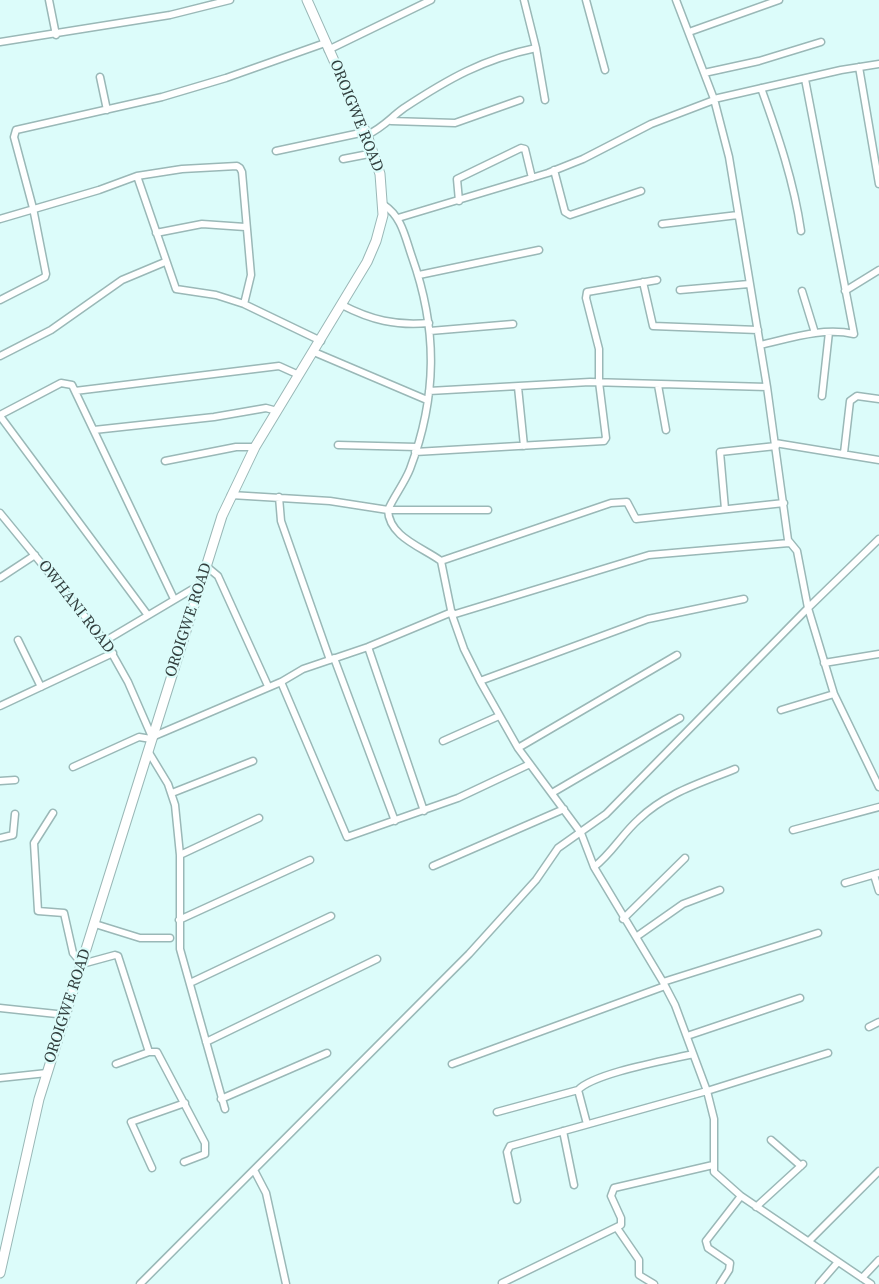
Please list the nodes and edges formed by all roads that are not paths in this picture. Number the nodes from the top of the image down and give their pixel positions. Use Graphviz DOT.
graph roads {
  1 [pos="49,0"];
  2 [pos="228,0"];
  3 [pos="307,0"];
  4 [pos="431,0"];
  5 [pos="524,0"];
  6 [pos="586,0"];
  7 [pos="676,0"];
  8 [pos="779,0"];
  9 [pos="689,32"];
  10 [pos="56,34"];
  11 [pos="0,42"];
  12 [pos="821,42"];
  13 [pos="327,47"];
  14 [pos="536,48"];
  15 [pos="879,64"];
  16 [pos="860,66"];
  17 [pos="605,70"];
  18 [pos="704,73"];
  19 [pos="100,77"];
  20 [pos="805,79"];
  21 [pos="761,88"];
  22 [pos="714,99"];
  23 [pos="520,100"];
  24 [pos="545,100"];
  25 [pos="107,110"];
  26 [pos="391,120"];
  27 [pos="366,133"];
  28 [pos="276,151"];
  29 [pos="374,153"];
  30 [pos="343,159"];
  31 [pos="554,170"];
  32 [pos="137,176"];
  33 [pos="532,178"];
  34 [pos="879,184"];
  35 [pos="641,191"];
  36 [pos="459,201"];
  37 [pos="384,205"];
  38 [pos="33,208"];
  39 [pos="738,214"];
  40 [pos="398,218"];
  41 [pos="0,219"];
  42 [pos="662,224"];
  43 [pos="245,227"];
  44 [pos="801,232"];
  45 [pos="156,233"];
  46 [pos="539,250"];
  47 [pos="165,262"];
  48 [pos="879,270"];
  49 [pos="418,275"];
  50 [pos="657,280"];
  51 [pos="643,282"];
  52 [pos="750,284"];
  53 [pos="680,290"];
  54 [pos="802,291"];
  55 [pos="846,291"];
  56 [pos="0,300"];
  57 [pos="244,304"];
  58 [pos="342,305"];
  59 [pos="429,323"];
  60 [pos="513,324"];
  61 [pos="758,330"];
  62 [pos="430,331"];
  63 [pos="829,332"];
  64 [pos="815,333"];
  65 [pos="321,341"];
  66 [pos="760,346"];
  67 [pos="314,352"];
  68 [pos="0,356"];
  69 [pos="299,375"];
  70 [pos="599,382"];
  71 [pos="658,385"];
  72 [pos="518,386"];
  73 [pos="766,387"];
  74 [pos="75,391"];
  75 [pos="429,391"];
  76 [pos="822,396"];
  77 [pos="879,399"];
  78 [pos="427,400"];
  79 [pos="277,411"];
  80 [pos="0,416"];
  81 [pos="94,430"];
  82 [pos="666,430"];
  83 [pos="775,444"];
  84 [pos="338,445"];
  85 [pos="524,446"];
  86 [pos="255,447"];
  87 [pos="416,450"];
  88 [pos="844,454"];
  89 [pos="879,460"];
  90 [pos="165,461"];
  91 [pos="231,495"];
  92 [pos="279,497"];
  93 [pos="784,503"];
  94 [pos="726,509"];
  95 [pos="388,510"];
  96 [pos="488,510"];
  97 [pos="0,513"];
  98 [pos="879,539"];
  99 [pos="789,543"];
  100 [pos="35,555"];
  101 [pos="441,561"];
  102 [pos="206,566"];
  103 [pos="0,578"];
  104 [pos="201,584"];
  105 [pos="174,599"];
  106 [pos="744,599"];
  107 [pos="808,608"];
  108 [pos="148,614"];
  109 [pos="452,614"];
  110 [pos="18,640"];
  111 [pos="105,641"];
  112 [pos="368,647"];
  113 [pos="113,653"];
  114 [pos="879,654"];
  115 [pos="677,655"];
  116 [pos="332,659"];
  117 [pos="824,663"];
  118 [pos="480,681"];
  119 [pos="281,682"];
  120 [pos="268,686"];
  121 [pos="41,687"];
  122 [pos="834,694"];
  123 [pos="0,706"];
  124 [pos="781,710"];
  125 [pos="499,716"];
  126 [pos="680,718"];
  127 [pos="152,738"];
  128 [pos="443,741"];
  129 [pos="518,748"];
  130 [pos="148,751"];
  131 [pos="253,761"];
  132 [pos="530,764"];
  133 [pos="73,767"];
  134 [pos="735,769"];
  135 [pos="15,780"];
  136 [pos="0,781"];
  137 [pos="879,787"];
  138 [pos="172,792"];
  139 [pos="552,793"];
  140 [pos="879,806"];
  141 [pos="564,809"];
  142 [pos="424,811"];
  143 [pos="53,813"];
  144 [pos="15,814"];
  145 [pos="259,818"];
  146 [pos="395,821"];
  147 [pos="794,830"];
  148 [pos="581,833"];
  149 [pos="0,838"];
  150 [pos="180,855"];
  151 [pos="684,858"];
  152 [pos="310,860"];
  153 [pos="433,866"];
  154 [pos="594,867"];
  155 [pos="876,874"];
  156 [pos="845,884"];
  157 [pos="720,890"];
  158 [pos="879,891"];
  159 [pos="330,916"];
  160 [pos="623,919"];
  161 [pos="179,920"];
  162 [pos="95,924"];
  163 [pos="818,933"];
  164 [pos="636,937"];
  165 [pos="170,938"];
  166 [pos="377,959"];
  167 [pos="82,964"];
  168 [pos="190,983"];
  169 [pos="664,984"];
  170 [pos="800,998"];
  171 [pos="0,1008"];
  172 [pos="66,1015"];
  173 [pos="879,1022"];
  174 [pos="868,1026"];
  175 [pos="687,1036"];
  176 [pos="206,1042"];
  177 [pos="149,1052"];
  178 [pos="327,1052"];
  179 [pos="694,1054"];
  180 [pos="828,1054"];
  181 [pos="116,1064"];
  182 [pos="452,1064"];
  183 [pos="47,1073"];
  184 [pos="0,1078"];
  185 [pos="578,1090"];
  186 [pos="707,1091"];
  187 [pos="221,1099"];
  188 [pos="185,1102"];
  189 [pos="225,1109"];
  190 [pos="497,1112"];
  191 [pos="587,1124"];
  192 [pos="564,1131"];
  193 [pos="771,1140"];
  194 [pos="184,1162"];
  195 [pos="713,1165"];
  196 [pos="152,1168"];
  197 [pos="254,1170"];
  198 [pos="879,1170"];
  199 [pos="574,1185"];
  200 [pos="741,1196"];
  201 [pos="517,1200"];
  202 [pos="756,1206"];
  203 [pos="617,1228"];
  204 [pos="809,1241"];
  205 [pos="879,1260"];
  206 [pos="838,1262"];
  207 [pos="0,1274"];
  208 [pos="862,1278"];
  209 [pos="502,1283"];
  210 [pos="140,1284"];
  211 [pos="286,1284"];
  212 [pos="654,1284"];
  213 [pos="720,1284"];
  214 [pos="819,1284"];
  215 [pos="871,1284"];
  1 -- 10 [label="street"];
  2 -- 10 [label="street"];
  3 -- 13 [label="street, OROIGWE ROAD"];
  4 -- 13 [label="street"];
  5 -- 14 [label="street"];
  6 -- 17 [label="street"];
  7 -- 9 [label="street"];
  8 -- 9 [label="street"];
  9 -- 18 [label="street"];
  10 -- 11 [label="street"];
  12 -- 18 [label="street"];
  13 -- 25 [label="street"];
  13 -- 27 [label="street, OROIGWE ROAD"];
  14 -- 24 [label="street"];
  14 -- 26 [label="street"];
  15 -- 16 [label="street"];
  16 -- 20 [label="street"];
  16 -- 34 [label="street"];
  18 -- 22 [label="street"];
  19 -- 25 [label="street"];
  20 -- 21 [label="street"];
  20 -- 55 [label="street"];
  21 -- 22 [label="street"];
  21 -- 44 [label="street"];
  22 -- 31 [label="street"];
  22 -- 39 [label="street"];
  23 -- 26 [label="street"];
  25 -- 38 [label="street"];
  26 -- 27 [label="street"];
  27 -- 28 [label="street"];
  27 -- 29 [label="street, OROIGWE ROAD"];
  29 -- 30 [label="street"];
  29 -- 37 [label="street, OROIGWE ROAD"];
  31 -- 33 [label="street"];
  31 -- 35 [label="street"];
  32 -- 38 [label="street"];
  32 -- 43 [label="street"];
  32 -- 45 [label="street"];
  33 -- 36 [label="street"];
  33 -- 36 [label="street"];
  36 -- 40 [label="street"];
  37 -- 40 [label="street"];
  37 -- 58 [label="street, OROIGWE ROAD"];
  38 -- 41 [label="street"];
  38 -- 56 [label="street"];
  39 -- 42 [label="street"];
  39 -- 52 [label="street"];
  40 -- 49 [label="street"];
  43 -- 45 [label="street"];
  43 -- 57 [label="street"];
  45 -- 47 [label="street"];
  46 -- 49 [label="street"];
  47 -- 57 [label="street"];
  47 -- 68 [label="street"];
  48 -- 55 [label="street"];
  49 -- 59 [label="street"];
  50 -- 51 [label="street"];
  51 -- 61 [label="street"];
  51 -- 70 [label="street"];
  52 -- 53 [label="street"];
  52 -- 61 [label="street"];
  54 -- 64 [label="street"];
  55 -- 63 [label="street"];
  57 -- 65 [label="street"];
  58 -- 59 [label="street"];
  58 -- 65 [label="street, OROIGWE ROAD"];
  59 -- 62 [label="street"];
  60 -- 62 [label="street"];
  61 -- 66 [label="street"];
  62 -- 75 [label="street"];
  63 -- 64 [label="street"];
  63 -- 76 [label="street"];
  64 -- 66 [label="street"];
  65 -- 67 [label="street, OROIGWE ROAD"];
  66 -- 73 [label="street"];
  67 -- 69 [label="street, OROIGWE ROAD"];
  67 -- 78 [label="street"];
  69 -- 74 [label="street"];
  69 -- 79 [label="street, OROIGWE ROAD"];
  70 -- 71 [label="street"];
  70 -- 72 [label="street"];
  70 -- 85 [label="street"];
  71 -- 73 [label="street"];
  71 -- 82 [label="street"];
  72 -- 75 [label="street"];
  72 -- 85 [label="street"];
  73 -- 83 [label="street"];
  74 -- 80 [label="street"];
  74 -- 81 [label="street"];
  75 -- 78 [label="street"];
  77 -- 88 [label="street"];
  78 -- 87 [label="street"];
  79 -- 81 [label="street"];
  79 -- 86 [label="street, OROIGWE ROAD"];
  80 -- 108 [label="street"];
  81 -- 105 [label="street"];
  83 -- 88 [label="street"];
  83 -- 93 [label="street"];
  83 -- 94 [label="street"];
  84 -- 87 [label="street"];
  85 -- 87 [label="street"];
  86 -- 90 [label="street"];
  86 -- 91 [label="street, OROIGWE ROAD"];
  87 -- 95 [label="street"];
  88 -- 89 [label="street"];
  91 -- 92 [label="street"];
  91 -- 102 [label="street, OROIGWE ROAD"];
  92 -- 95 [label="street"];
  92 -- 116 [label="street"];
  93 -- 94 [label="street"];
  93 -- 99 [label="street"];
  94 -- 101 [label="street"];
  95 -- 96 [label="street"];
  95 -- 101 [label="street"];
  97 -- 100 [label="street, OWHANI ROAD"];
  98 -- 107 [label="street"];
  99 -- 107 [label="street"];
  99 -- 109 [label="street"];
  100 -- 103 [label="street"];
  100 -- 111 [label="street, OWHANI ROAD"];
  101 -- 109 [label="street"];
  102 -- 104 [label="street, OROIGWE ROAD"];
  102 -- 120 [label="street"];
  104 -- 105 [label="street"];
  104 -- 127 [label="street, OROIGWE ROAD"];
  105 -- 108 [label="street"];
  106 -- 118 [label="street"];
  107 -- 117 [label="street"];
  107 -- 148 [label="street"];
  108 -- 111 [label="street"];
  109 -- 112 [label="street"];
  109 -- 118 [label="street"];
  110 -- 121 [label="street"];
  111 -- 113 [label="street, OWHANI ROAD"];
  112 -- 116 [label="street"];
  112 -- 142 [label="street"];
  113 -- 121 [label="street"];
  113 -- 127 [label="street, OWHANI ROAD"];
  114 -- 117 [label="street"];
  115 -- 129 [label="street"];
  116 -- 119 [label="street"];
  116 -- 146 [label="street"];
  117 -- 122 [label="street"];
  118 -- 125 [label="street"];
  119 -- 120 [label="street"];
  119 -- 146 [label="street"];
  120 -- 127 [label="street"];
  121 -- 123 [label="street"];
  122 -- 124 [label="street"];
  122 -- 137 [label="street"];
  125 -- 128 [label="street"];
  125 -- 129 [label="street"];
  126 -- 139 [label="street"];
  127 -- 130 [label="street, OROIGWE ROAD"];
  127 -- 133 [label="street"];
  129 -- 132 [label="street"];
  130 -- 138 [label="street"];
  130 -- 162 [label="street, OROIGWE ROAD"];
  131 -- 138 [label="street"];
  132 -- 139 [label="street"];
  132 -- 142 [label="street"];
  134 -- 154 [label="street"];
  135 -- 136 [label="street"];
  138 -- 150 [label="street"];
  139 -- 141 [label="street"];
  140 -- 147 [label="street"];
  141 -- 148 [label="street"];
  141 -- 153 [label="street"];
  142 -- 146 [label="street"];
  143 -- 167 [label="street"];
  144 -- 149 [label="street"];
  145 -- 150 [label="street"];
  148 -- 154 [label="street"];
  148 -- 197 [label="street"];
  150 -- 161 [label="street"];
  151 -- 160 [label="street"];
  152 -- 161 [label="street"];
  154 -- 160 [label="street"];
  155 -- 156 [label="street"];
  155 -- 158 [label="street"];
  157 -- 164 [label="street"];
  159 -- 168 [label="street"];
  160 -- 164 [label="street"];
  161 -- 168 [label="street"];
  162 -- 165 [label="street"];
  162 -- 167 [label="street, OROIGWE ROAD"];
  163 -- 169 [label="street"];
  164 -- 169 [label="street"];
  166 -- 176 [label="street"];
  167 -- 172 [label="street, OROIGWE ROAD"];
  167 -- 177 [label="street"];
  168 -- 176 [label="street"];
  169 -- 175 [label="street"];
  169 -- 182 [label="street"];
  170 -- 175 [label="street"];
  171 -- 172 [label="street"];
  172 -- 183 [label="street, OROIGWE ROAD"];
  173 -- 174 [label="street"];
  175 -- 179 [label="street"];
  176 -- 187 [label="street"];
  177 -- 181 [label="street"];
  177 -- 188 [label="street"];
  178 -- 187 [label="street"];
  179 -- 185 [label="street"];
  179 -- 186 [label="street"];
  180 -- 186 [label="street"];
  183 -- 184 [label="street"];
  183 -- 207 [label="street, OROIGWE ROAD"];
  185 -- 190 [label="street"];
  185 -- 191 [label="street"];
  186 -- 191 [label="street"];
  186 -- 195 [label="street"];
  187 -- 189 [label="street"];
  188 -- 194 [label="street"];
  188 -- 196 [label="street"];
  191 -- 192 [label="street"];
  192 -- 199 [label="street"];
  192 -- 201 [label="street"];
  193 -- 202 [label="street"];
  195 -- 200 [label="street"];
  195 -- 203 [label="street"];
  197 -- 210 [label="street"];
  197 -- 211 [label="street"];
  198 -- 204 [label="street"];
  200 -- 202 [label="street"];
  200 -- 213 [label="street"];
  202 -- 204 [label="street"];
  203 -- 209 [label="street"];
  203 -- 212 [label="street"];
  204 -- 206 [label="street"];
  205 -- 208 [label="street"];
  206 -- 208 [label="street"];
  206 -- 214 [label="street"];
  208 -- 215 [label="street"];
}
